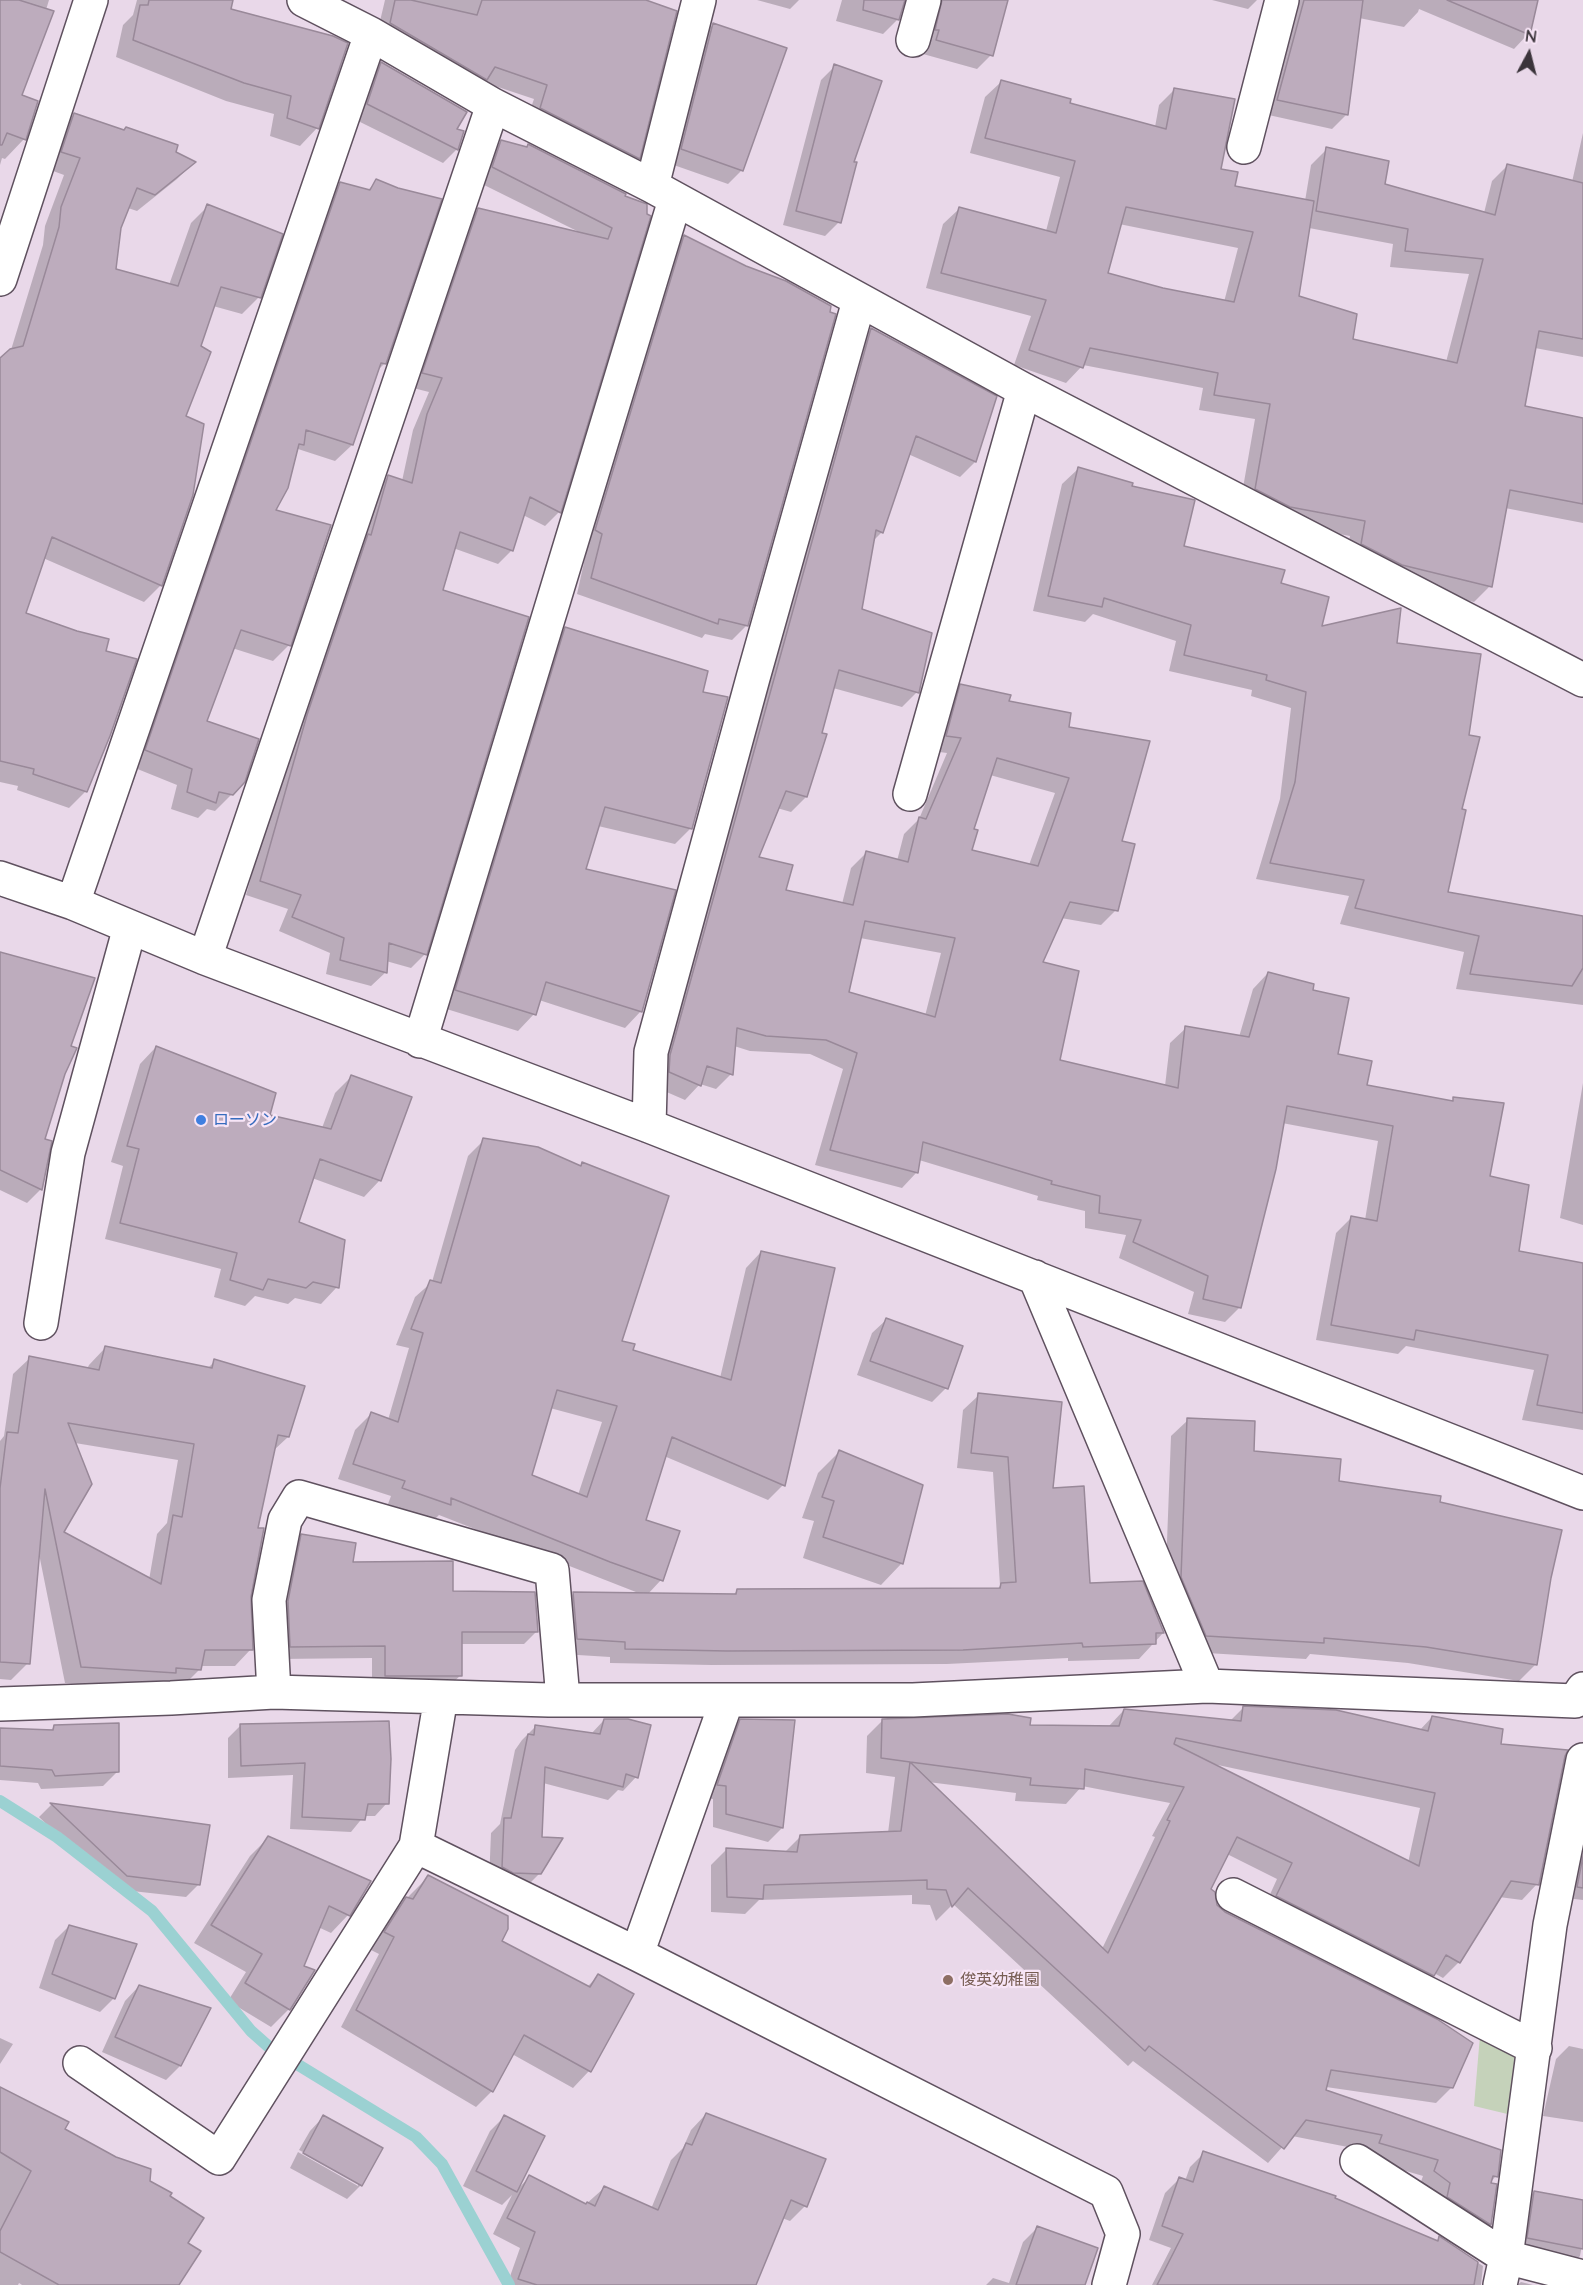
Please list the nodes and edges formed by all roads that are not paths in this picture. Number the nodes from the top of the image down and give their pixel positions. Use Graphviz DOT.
graph roads {
  1 [pos="91,0"];
  2 [pos="304,0"];
  3 [pos="699,0"];
  4 [pos="924,0"];
  5 [pos="1282,0"];
  6 [pos="371,34"];
  7 [pos="913,40"];
  8 [pos="492,105"];
  9 [pos="1245,147"];
  10 [pos="664,193"];
  11 [pos="0,279"];
  12 [pos="859,301"];
  13 [pos="1024,390"];
  14 [pos="1583,680"];
  15 [pos="910,794"];
  16 [pos="0,878"];
  17 [pos="73,903"];
  18 [pos="130,927"];
  19 [pos="205,958"];
  20 [pos="420,1041"];
  21 [pos="649,1126"];
  22 [pos="1035,1277"];
  23 [pos="41,1323"];
  24 [pos="1583,1493"];
  25 [pos="1207,1686"];
  26 [pos="1583,1689"];
  27 [pos="274,1692"];
  28 [pos="441,1697"];
  29 [pos="563,1699"];
  30 [pos="727,1700"];
  31 [pos="0,1704"];
  32 [pos="1583,1760"];
  33 [pos="416,1846"];
  34 [pos="1233,1895"];
  35 [pos="637,1954"];
  36 [pos="1535,2048"];
  37 [pos="80,2062"];
  38 [pos="1357,2161"];
  39 [pos="1503,2271"];
  40 [pos="1583,2277"];
  41 [pos="1109,2285"];
  1 -- 11 [label="street"];
  2 -- 6 [label="street"];
  3 -- 10 [label="street"];
  4 -- 7 [label="street"];
  5 -- 9 [label="street"];
  6 -- 8 [label="street"];
  6 -- 17 [label="street"];
  8 -- 10 [label="street"];
  8 -- 19 [label="street"];
  10 -- 12 [label="street"];
  10 -- 20 [label="street"];
  12 -- 13 [label="street"];
  12 -- 21 [label="street"];
  13 -- 14 [label="street"];
  13 -- 15 [label="street"];
  16 -- 17 [label="street"];
  17 -- 18 [label="street"];
  18 -- 19 [label="street"];
  18 -- 23 [label="street"];
  19 -- 20 [label="street"];
  20 -- 21 [label="street"];
  21 -- 22 [label="street"];
  22 -- 24 [label="street"];
  22 -- 25 [label="street"];
  25 -- 26 [label="street"];
  25 -- 30 [label="street"];
  27 -- 28 [label="street"];
  27 -- 29 [label="street"];
  27 -- 31 [label="street"];
  28 -- 29 [label="street"];
  28 -- 33 [label="street"];
  29 -- 30 [label="street"];
  30 -- 35 [label="street"];
  32 -- 36 [label="street"];
  33 -- 35 [label="street"];
  33 -- 37 [label="street"];
  34 -- 36 [label="street"];
  35 -- 41 [label="street"];
  36 -- 39 [label="street"];
  38 -- 39 [label="street"];
  39 -- 40 [label="street"];
}
